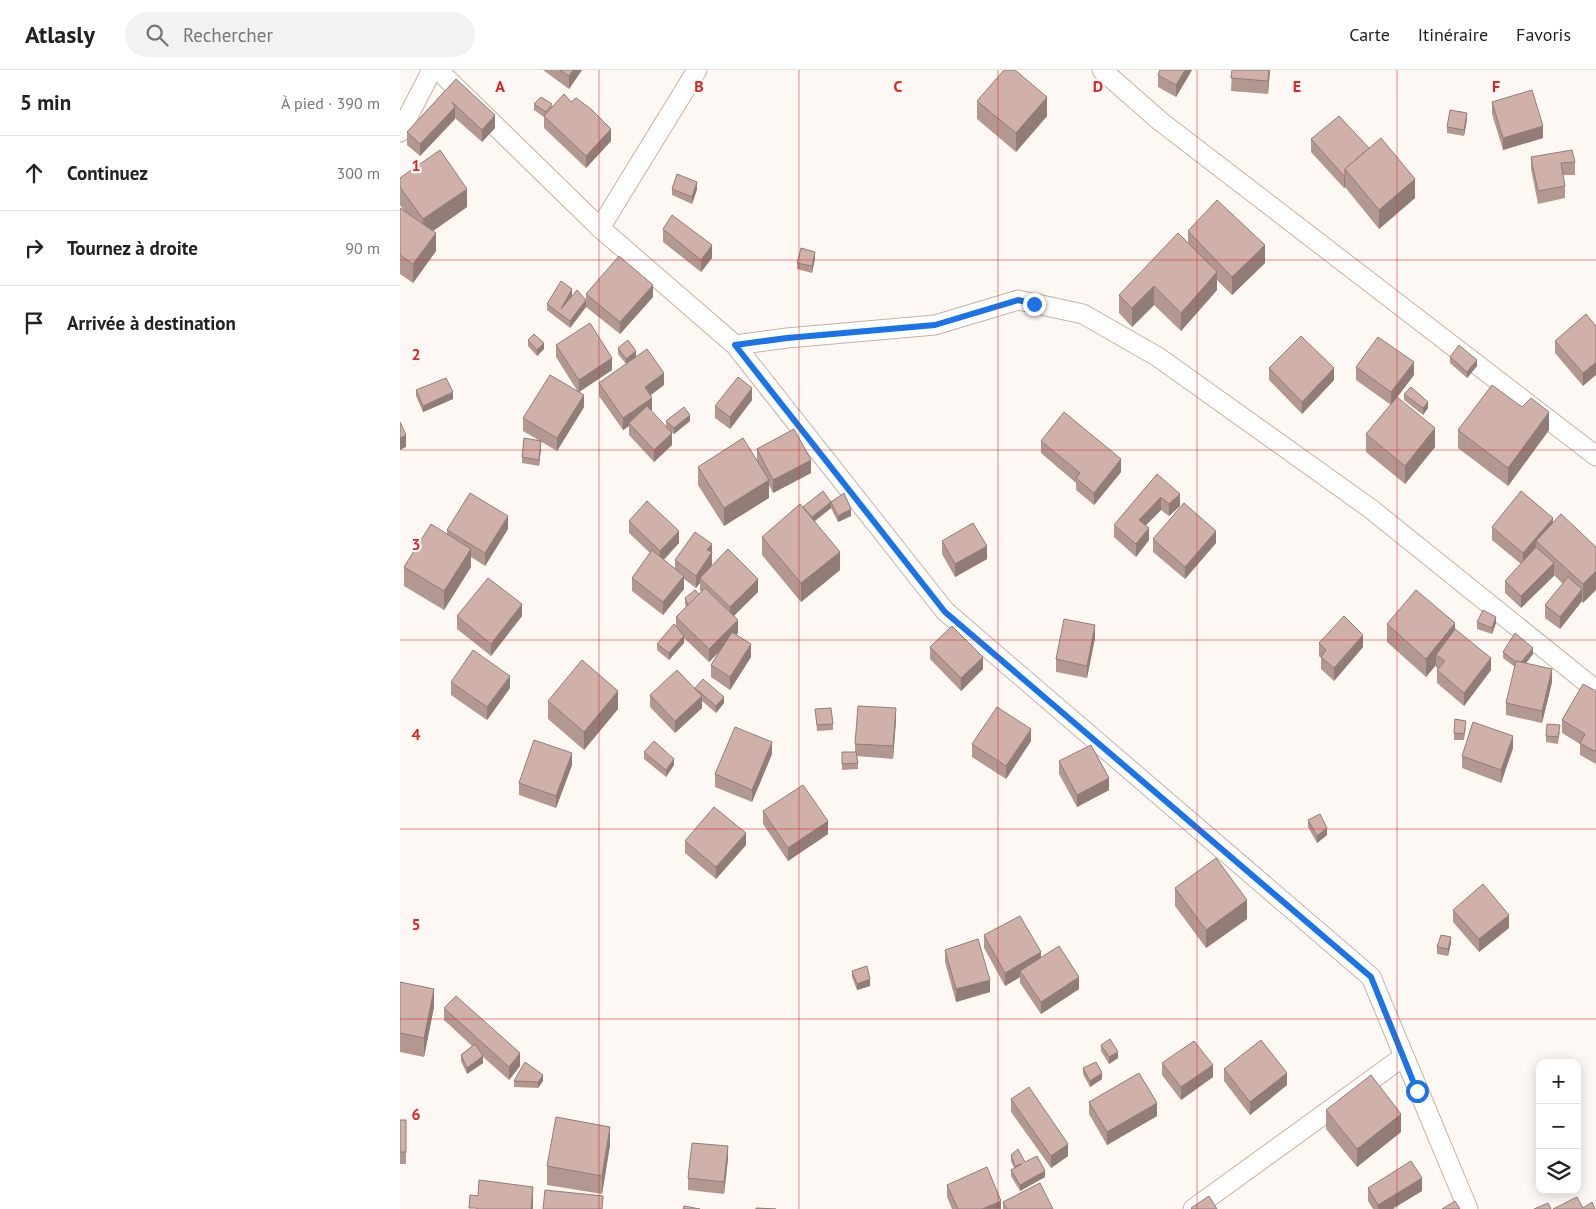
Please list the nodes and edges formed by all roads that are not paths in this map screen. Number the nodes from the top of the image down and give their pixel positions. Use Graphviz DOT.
graph roads {
  1 [pos="432,70"];
  2 [pos="438,70"];
  3 [pos="697,70"];
  4 [pos="1102,70"];
  5 [pos="400,132"];
  6 [pos="600,228"];
  7 [pos="735,345"];
  8 [pos="1596,456"];
  9 [pos="1596,690"];
  10 [pos="1403,1057"];
  11 [pos="1193,1209"];
  12 [pos="1468,1209"];
  1 -- 5 [label="street"];
  2 -- 6 [label="street"];
  3 -- 6 [label="street"];
  4 -- 8 [label="street"];
  6 -- 7 [label="street"];
  7 -- 9 [label="street"];
  7 -- 10 [label="street"];
  10 -- 11 [label="street"];
  10 -- 12 [label="street"];
}
